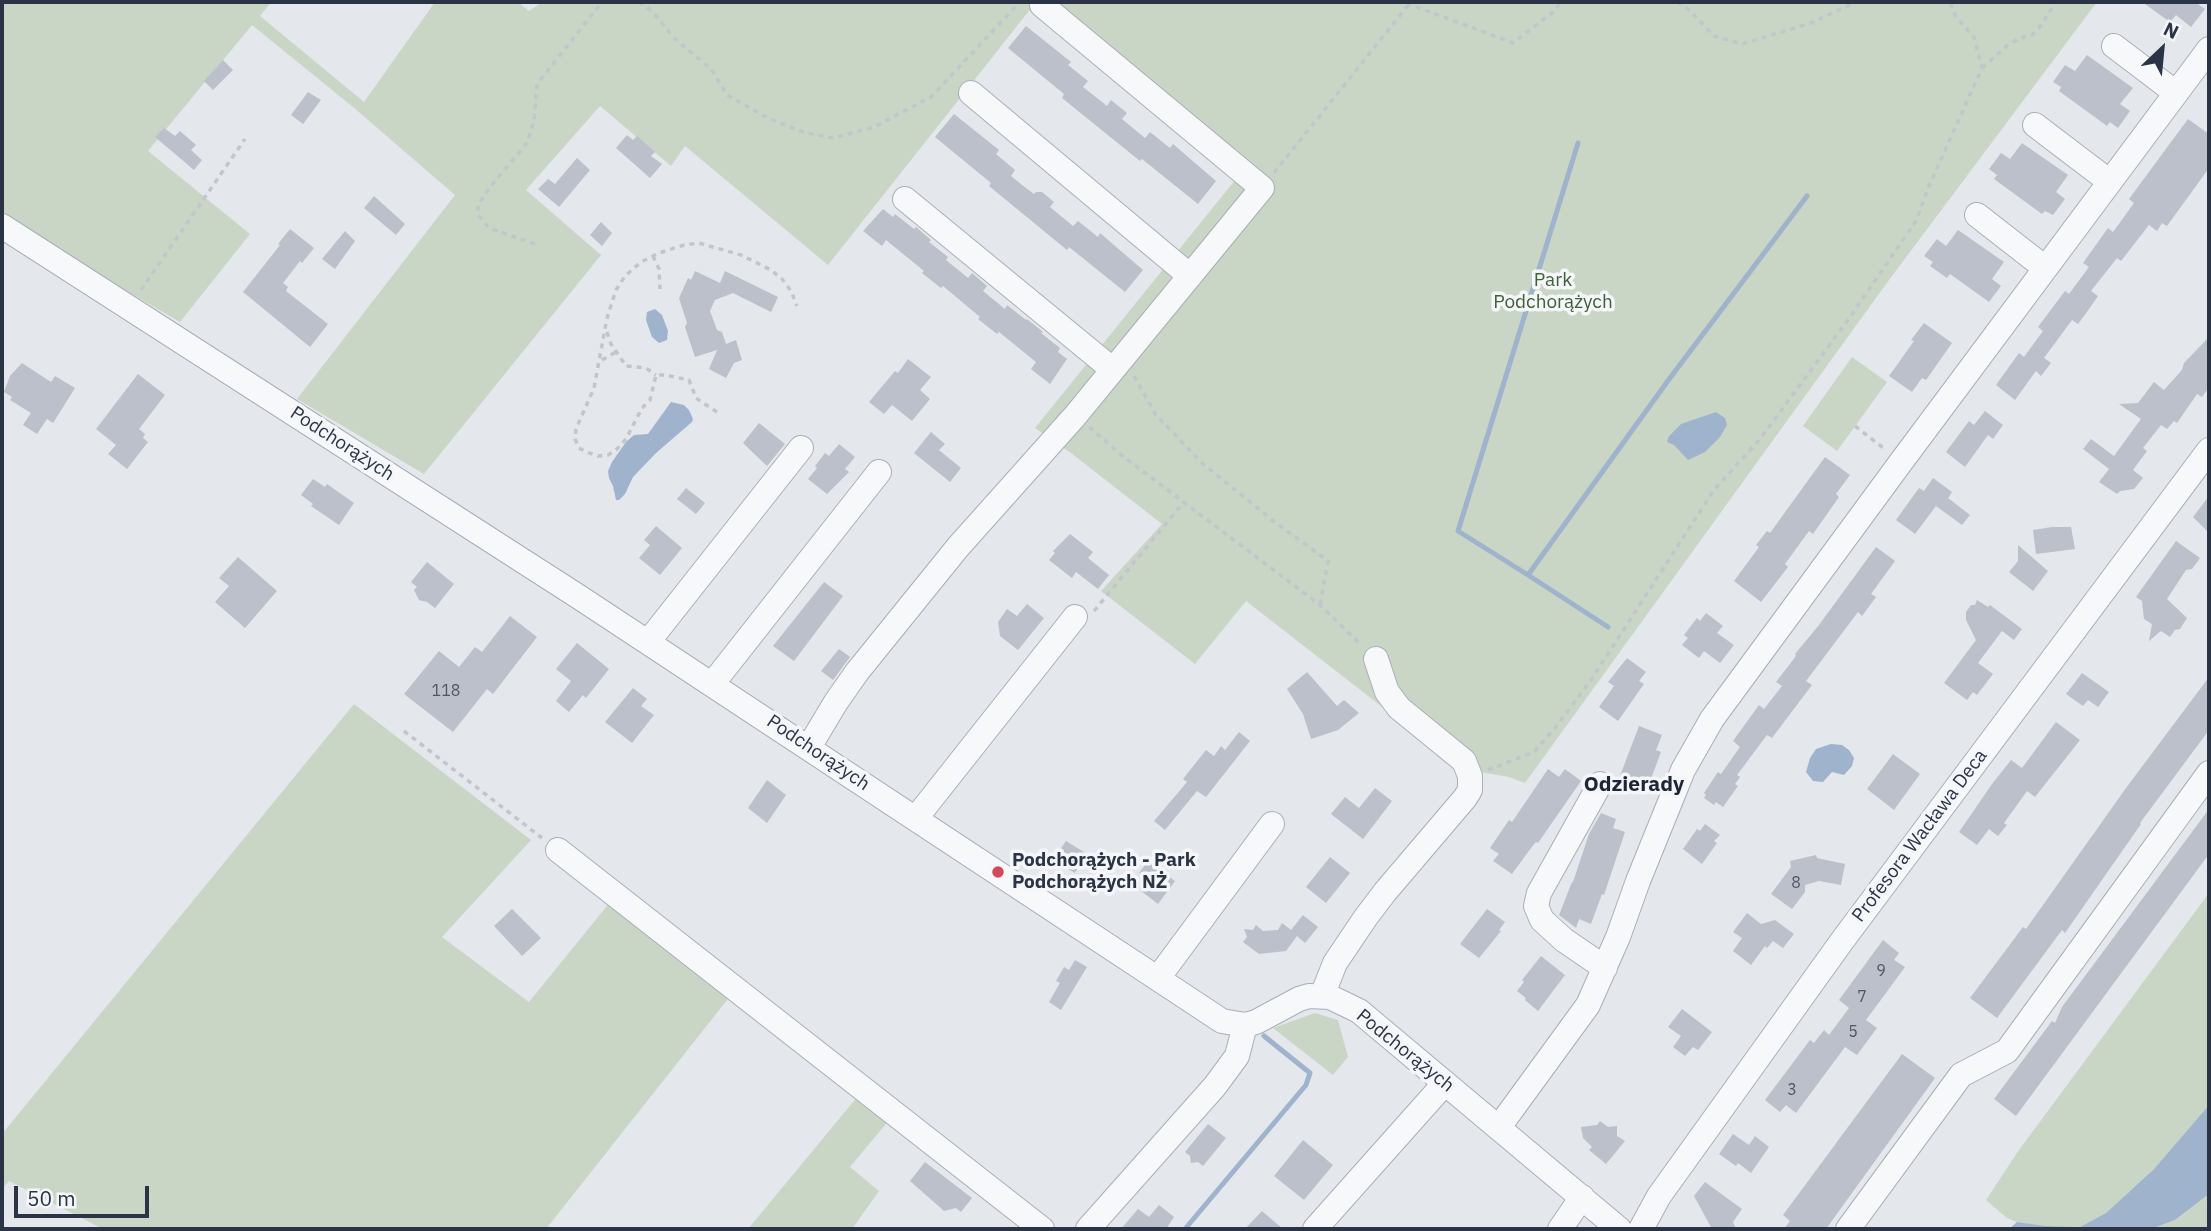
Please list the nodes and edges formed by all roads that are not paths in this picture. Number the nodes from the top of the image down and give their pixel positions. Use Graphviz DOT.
graph roads {
  1 [pos="1031,4"];
  2 [pos="2115,46"];
  3 [pos="2209,49"];
  4 [pos="971,93"];
  5 [pos="2176,93"];
  6 [pos="2035,125"];
  7 [pos="2110,182"];
  8 [pos="905,200"];
  9 [pos="1977,215"];
  10 [pos="2,226"];
  11 [pos="2045,268"];
  12 [pos="1190,275"];
  13 [pos="1117,363"];
  14 [pos="802,448"];
  15 [pos="2209,450"];
  16 [pos="879,472"];
  17 [pos="1074,619"];
  18 [pos="648,642"];
  19 [pos="1376,659"];
  20 [pos="713,683"];
  21 [pos="810,747"];
  22 [pos="2209,774"];
  23 [pos="1600,784"];
  24 [pos="916,818"];
  25 [pos="1272,824"];
  26 [pos="558,849"];
  27 [pos="1605,968"];
  28 [pos="1158,978"];
  29 [pos="1322,996"];
  30 [pos="1245,1025"];
  31 [pos="1445,1083"];
  32 [pos="1499,1127"];
  33 [pos="1582,1197"];
  34 [pos="1042,1229"];
  35 [pos="1088,1229"];
  36 [pos="1315,1229"];
  37 [pos="1560,1229"];
  38 [pos="1619,1229"];
  39 [pos="1641,1229"];
  40 [pos="1848,1229"];
  1 -- 12 [label="street"];
  2 -- 5 [label="street"];
  3 -- 5 [label="street"];
  4 -- 12 [label="street"];
  5 -- 7 [label="street"];
  6 -- 7 [label="street"];
  7 -- 11 [label="street"];
  8 -- 13 [label="street"];
  9 -- 11 [label="street"];
  10 -- 18 [label="street, Podchorążych"];
  11 -- 27 [label="street"];
  12 -- 13 [label="street"];
  13 -- 21 [label="street"];
  14 -- 18 [label="street"];
  15 -- 39 [label="street, Profesora Wacława Deca"];
  16 -- 20 [label="street"];
  17 -- 24 [label="street"];
  18 -- 20 [label="street, Podchorążych"];
  19 -- 29 [label="street"];
  20 -- 21 [label="street, Podchorążych"];
  21 -- 24 [label="street, Podchorążych"];
  22 -- 40 [label="street"];
  23 -- 27 [label="street"];
  24 -- 28 [label="street, Podchorążych"];
  25 -- 28 [label="street"];
  26 -- 34 [label="street"];
  27 -- 32 [label="street"];
  28 -- 30 [label="street, Podchorążych"];
  29 -- 30 [label="street"];
  29 -- 31 [label="street, Podchorążych"];
  30 -- 35 [label="street"];
  31 -- 32 [label="street, Podchorążych"];
  31 -- 36 [label="street"];
  32 -- 33 [label="street, Podchorążych"];
  33 -- 37 [label="street"];
  33 -- 38 [label="street, Podchorążych"];
}
